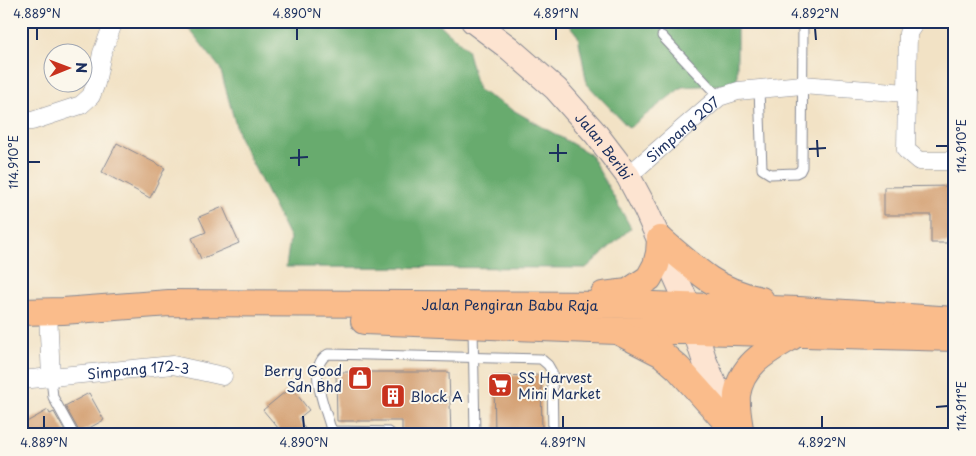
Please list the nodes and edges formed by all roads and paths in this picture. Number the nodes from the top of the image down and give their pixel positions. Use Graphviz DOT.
graph roads {
  1 [pos="114,21"];
  2 [pos="472,21"];
  3 [pos="916,21"];
  4 [pos="803,22"];
  5 [pos="662,36"];
  6 [pos="802,85"];
  7 [pos="759,89"];
  8 [pos="907,93"];
  9 [pos="719,97"];
  10 [pos="21,121"];
  11 [pos="955,161"];
  12 [pos="628,176"];
  13 [pos="660,240"];
  14 [pos="526,305"];
  15 [pos="56,311"];
  16 [pos="21,312"];
  17 [pos="692,319"];
  18 [pos="955,320"];
  19 [pos="799,321"];
  20 [pos="474,326"];
  21 [pos="617,331"];
  22 [pos="955,338"];
  23 [pos="474,357"];
  24 [pos="223,376"];
  25 [pos="51,377"];
  26 [pos="21,380"];
  27 [pos="74,435"];
  28 [pos="392,435"];
  29 [pos="475,435"];
  30 [pos="553,435"];
  31 [pos="739,435"];
  1 -- 10 [label="street"];
  2 -- 12 [label="main road, Jalan Beribi"];
  3 -- 8 [label="street"];
  4 -- 6 [label="lane"];
  5 -- 9 [label="lane"];
  6 -- 7 [label="street, Simpang 207"];
  6 -- 7 [label="lane"];
  6 -- 8 [label="street, Simpang 207"];
  7 -- 9 [label="street, Simpang 207"];
  8 -- 11 [label="street"];
  9 -- 12 [label="street, Simpang 207"];
  12 -- 13 [label="main road, Jalan Beribi"];
  13 -- 14 [label="main road"];
  13 -- 17 [label="main road, Jalan Beribi"];
  13 -- 19 [label="main road"];
  14 -- 15 [label="main road, Jalan Pengiran Babu Raja"];
  14 -- 17 [label="main road, Jalan Pengiran Babu Raja"];
  15 -- 16 [label="main road, Jalan Pengiran Babu Raja"];
  15 -- 20 [label="main road, Jalan Pengiran Babu Raja"];
  15 -- 25 [label="street"];
  17 -- 19 [label="main road, Jalan Pengiran Babu Raja"];
  17 -- 21 [label="main road, Jalan Pengiran Babu Raja"];
  17 -- 31 [label="main road, Jalan Beribi"];
  18 -- 19 [label="main road, Jalan Pengiran Babu Raja"];
  19 -- 22 [label="main road, Jalan Pengiran Babu Raja"];
  19 -- 31 [label="main road"];
  20 -- 21 [label="main road, Jalan Pengiran Babu Raja"];
  20 -- 23 [label="lane"];
  21 -- 31 [label="main road"];
  23 -- 28 [label="lane"];
  23 -- 29 [label="lane"];
  23 -- 30 [label="lane"];
  24 -- 25 [label="street, Simpang 172-3"];
  25 -- 26 [label="street, Simpang 172-3"];
  25 -- 27 [label="lane"];
}
